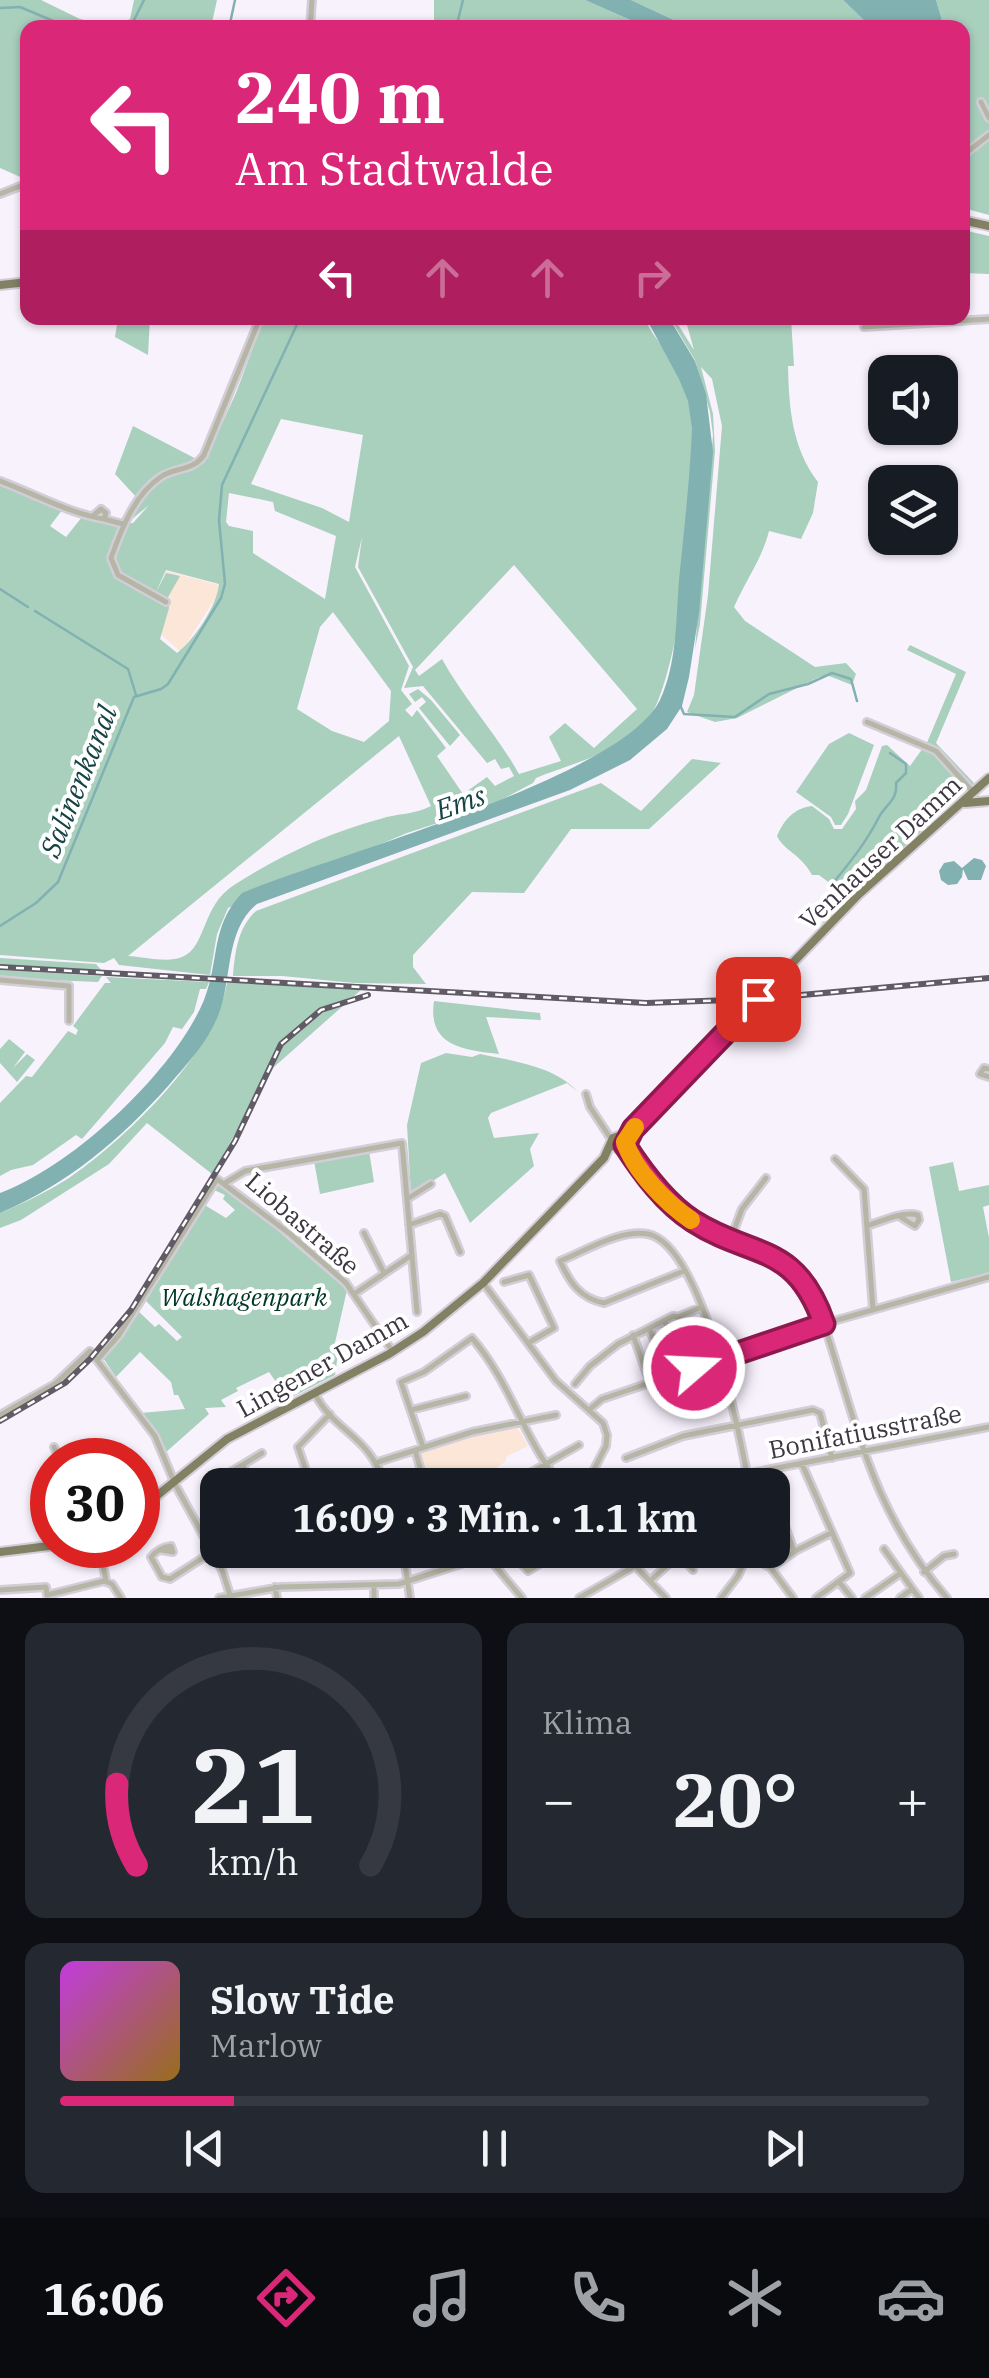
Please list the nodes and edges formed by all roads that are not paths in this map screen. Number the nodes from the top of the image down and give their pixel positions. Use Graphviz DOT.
graph roads {
  1 [pos="981,102"];
  2 [pos="989,118"];
  3 [pos="257,325"];
  4 [pos="882,325"];
  5 [pos="864,326"];
  6 [pos="0,481"];
  7 [pos="123,524"];
  8 [pos="166,602"];
  9 [pos="867,722"];
  10 [pos="989,778"];
  11 [pos="976,790"];
  12 [pos="989,801"];
  13 [pos="949,813"];
  14 [pos="0,980"];
  15 [pos="758,999"];
  16 [pos="69,1021"];
  17 [pos="989,1069"];
  18 [pos="989,1077"];
  19 [pos="586,1094"];
  20 [pos="618,1143"];
  21 [pos="835,1159"];
  22 [pos="766,1178"];
  23 [pos="225,1183"];
  24 [pos="431,1184"];
  25 [pos="408,1199"];
  26 [pos="899,1216"];
  27 [pos="409,1225"];
  28 [pos="867,1226"];
  29 [pos="364,1233"];
  30 [pos="731,1238"];
  31 [pos="460,1252"];
  32 [pos="412,1254"];
  33 [pos="684,1271"];
  34 [pos="384,1273"];
  35 [pos="989,1278"];
  36 [pos="504,1282"];
  37 [pos="483,1283"];
  38 [pos="354,1294"];
  39 [pos="701,1307"];
  40 [pos="873,1309"];
  41 [pos="416,1312"];
  42 [pos="665,1322"];
  43 [pos="824,1324"];
  44 [pos="649,1328"];
  45 [pos="633,1335"];
  46 [pos="528,1343"];
  47 [pos="393,1352"];
  48 [pos="98,1359"];
  49 [pos="720,1359"];
  50 [pos="685,1371"];
  51 [pos="669,1376"];
  52 [pos="650,1383"];
  53 [pos="575,1384"];
  54 [pos="315,1393"];
  55 [pos="466,1396"];
  56 [pos="590,1409"];
  57 [pos="411,1410"];
  58 [pos="330,1414"];
  59 [pos="0,1415"];
  60 [pos="556,1415"];
  61 [pos="520,1421"];
  62 [pos="737,1426"];
  63 [pos="989,1427"];
  64 [pos="579,1445"];
  65 [pos="423,1447"];
  66 [pos="415,1450"];
  67 [pos="864,1451"];
  68 [pos="262,1453"];
  69 [pos="626,1458"];
  70 [pos="832,1458"];
  71 [pos="378,1462"];
  72 [pos="545,1464"];
  73 [pos="802,1464"];
  74 [pos="243,1465"];
  75 [pos="239,1468"];
  76 [pos="244,1468"];
  77 [pos="304,1468"];
  78 [pos="380,1468"];
  79 [pos="420,1468"];
  80 [pos="538,1468"];
  81 [pos="548,1468"];
  82 [pos="594,1468"];
  83 [pos="745,1468"];
  84 [pos="780,1468"];
  85 [pos="175,1484"];
  86 [pos="160,1495"];
  87 [pos="200,1529"];
  88 [pos="831,1534"];
  89 [pos="790,1541"];
  90 [pos="30,1548"];
  91 [pos="884,1549"];
  92 [pos="161,1550"];
  93 [pos="0,1552"];
  94 [pos="794,1552"];
  95 [pos="954,1554"];
  96 [pos="790,1555"];
  97 [pos="200,1560"];
  98 [pos="103,1568"];
  99 [pos="219,1568"];
  100 [pos="406,1568"];
  101 [pos="450,1568"];
  102 [pos="496,1568"];
  103 [pos="632,1568"];
  104 [pos="637,1568"];
  105 [pos="663,1568"];
  106 [pos="742,1568"];
  107 [pos="771,1568"];
  108 [pos="924,1572"];
  109 [pos="901,1573"];
  110 [pos="650,1581"];
  111 [pos="106,1582"];
  112 [pos="408,1582"];
  113 [pos="840,1582"];
  114 [pos="374,1586"];
  115 [pos="276,1588"];
  116 [pos="912,1589"];
  117 [pos="0,1590"];
  118 [pos="47,1596"];
  119 [pos="231,1597"];
  120 [pos="121,1598"];
  121 [pos="219,1598"];
  122 [pos="277,1598"];
  123 [pos="374,1598"];
  124 [pos="410,1598"];
  125 [pos="522,1598"];
  126 [pos="579,1598"];
  127 [pos="666,1598"];
  128 [pos="720,1598"];
  129 [pos="793,1598"];
  130 [pos="816,1598"];
  131 [pos="852,1598"];
  132 [pos="865,1598"];
  133 [pos="900,1598"];
  134 [pos="919,1598"];
  135 [pos="947,1598"];
  1 -- 2 [label="street"];
  3 -- 7 [label="street"];
  4 -- 5 [label="street"];
  6 -- 7 [label="street"];
  7 -- 8 [label="street"];
  9 -- 11 [label="street"];
  10 -- 11 [label="main road, Venhauser Damm"];
  11 -- 12 [label="street"];
  11 -- 13 [label="main road, Venhauser Damm"];
  12 -- 13 [label="main road"];
  13 -- 15 [label="main road, Venhauser Damm"];
  14 -- 16 [label="street"];
  15 -- 20 [label="main road, Lingener Damm"];
  17 -- 18 [label="street"];
  19 -- 20 [label="street"];
  20 -- 30 [label="street"];
  20 -- 37 [label="main road, Lingener Damm"];
  21 -- 28 [label="street"];
  22 -- 30 [label="street"];
  23 -- 25 [label="street"];
  23 -- 38 [label="street, Liobastraße"];
  23 -- 48 [label="street, Liobastraße"];
  24 -- 25 [label="street"];
  25 -- 27 [label="street"];
  26 -- 28 [label="street"];
  27 -- 31 [label="street"];
  27 -- 32 [label="street"];
  28 -- 40 [label="street"];
  29 -- 34 [label="street"];
  30 -- 43 [label="street"];
  32 -- 34 [label="street"];
  32 -- 41 [label="street"];
  33 -- 33 [label="street"];
  33 -- 39 [label="street"];
  34 -- 38 [label="street"];
  35 -- 40 [label="street"];
  36 -- 46 [label="street"];
  37 -- 46 [label="street"];
  37 -- 47 [label="main road, Lingener Damm"];
  38 -- 47 [label="street, Liobastraße"];
  39 -- 42 [label="street"];
  39 -- 49 [label="street"];
  40 -- 43 [label="street"];
  42 -- 44 [label="street"];
  42 -- 50 [label="street"];
  43 -- 49 [label="street"];
  43 -- 67 [label="street"];
  44 -- 45 [label="street"];
  44 -- 51 [label="street"];
  45 -- 52 [label="street"];
  45 -- 53 [label="street"];
  46 -- 56 [label="street"];
  47 -- 54 [label="main road, Lingener Damm"];
  48 -- 59 [label="street"];
  48 -- 85 [label="street"];
  49 -- 50 [label="street"];
  49 -- 62 [label="street"];
  50 -- 51 [label="street"];
  51 -- 52 [label="street"];
  52 -- 56 [label="street"];
  54 -- 58 [label="street"];
  54 -- 85 [label="main road, Lingener Damm"];
  55 -- 57 [label="street"];
  56 -- 82 [label="street"];
  57 -- 61 [label="street"];
  57 -- 65 [label="street"];
  58 -- 71 [label="street"];
  58 -- 77 [label="street"];
  60 -- 61 [label="street"];
  61 -- 65 [label="street"];
  61 -- 72 [label="street"];
  62 -- 69 [label="street"];
  62 -- 70 [label="street"];
  62 -- 83 [label="street"];
  63 -- 67 [label="street, Bonifatiusstraße"];
  64 -- 72 [label="street"];
  65 -- 66 [label="street"];
  66 -- 71 [label="street"];
  66 -- 79 [label="street"];
  67 -- 70 [label="street, Bonifatiusstraße"];
  67 -- 108 [label="street"];
  68 -- 74 [label="street"];
  70 -- 73 [label="street, Bonifatiusstraße"];
  71 -- 78 [label="street"];
  72 -- 80 [label="street"];
  72 -- 81 [label="street"];
  73 -- 84 [label="street, Bonifatiusstraße"];
  73 -- 88 [label="street"];
  74 -- 75 [label="street"];
  74 -- 76 [label="street"];
  85 -- 86 [label="main road, Lingener Damm"];
  85 -- 87 [label="street"];
  88 -- 94 [label="street"];
  88 -- 113 [label="street"];
  89 -- 94 [label="street"];
  90 -- 93 [label="main road"];
  91 -- 109 [label="street"];
  92 -- 97 [label="street"];
  94 -- 96 [label="street"];
  95 -- 108 [label="street"];
  98 -- 111 [label="street"];
  99 -- 119 [label="street"];
  100 -- 112 [label="street"];
  101 -- 112 [label="street"];
  102 -- 125 [label="street"];
  103 -- 126 [label="street"];
  104 -- 110 [label="street"];
  105 -- 110 [label="street"];
  106 -- 128 [label="street"];
  107 -- 129 [label="street"];
  108 -- 135 [label="street"];
  109 -- 116 [label="street"];
  109 -- 132 [label="street"];
  110 -- 127 [label="street"];
  111 -- 118 [label="street"];
  111 -- 120 [label="street"];
  112 -- 114 [label="street"];
  112 -- 124 [label="street"];
  113 -- 130 [label="street"];
  113 -- 131 [label="street"];
  114 -- 115 [label="street"];
  114 -- 123 [label="street"];
  115 -- 119 [label="street"];
  115 -- 122 [label="street"];
  116 -- 133 [label="street"];
  116 -- 134 [label="street"];
  117 -- 118 [label="street"];
  119 -- 121 [label="street"];
}
